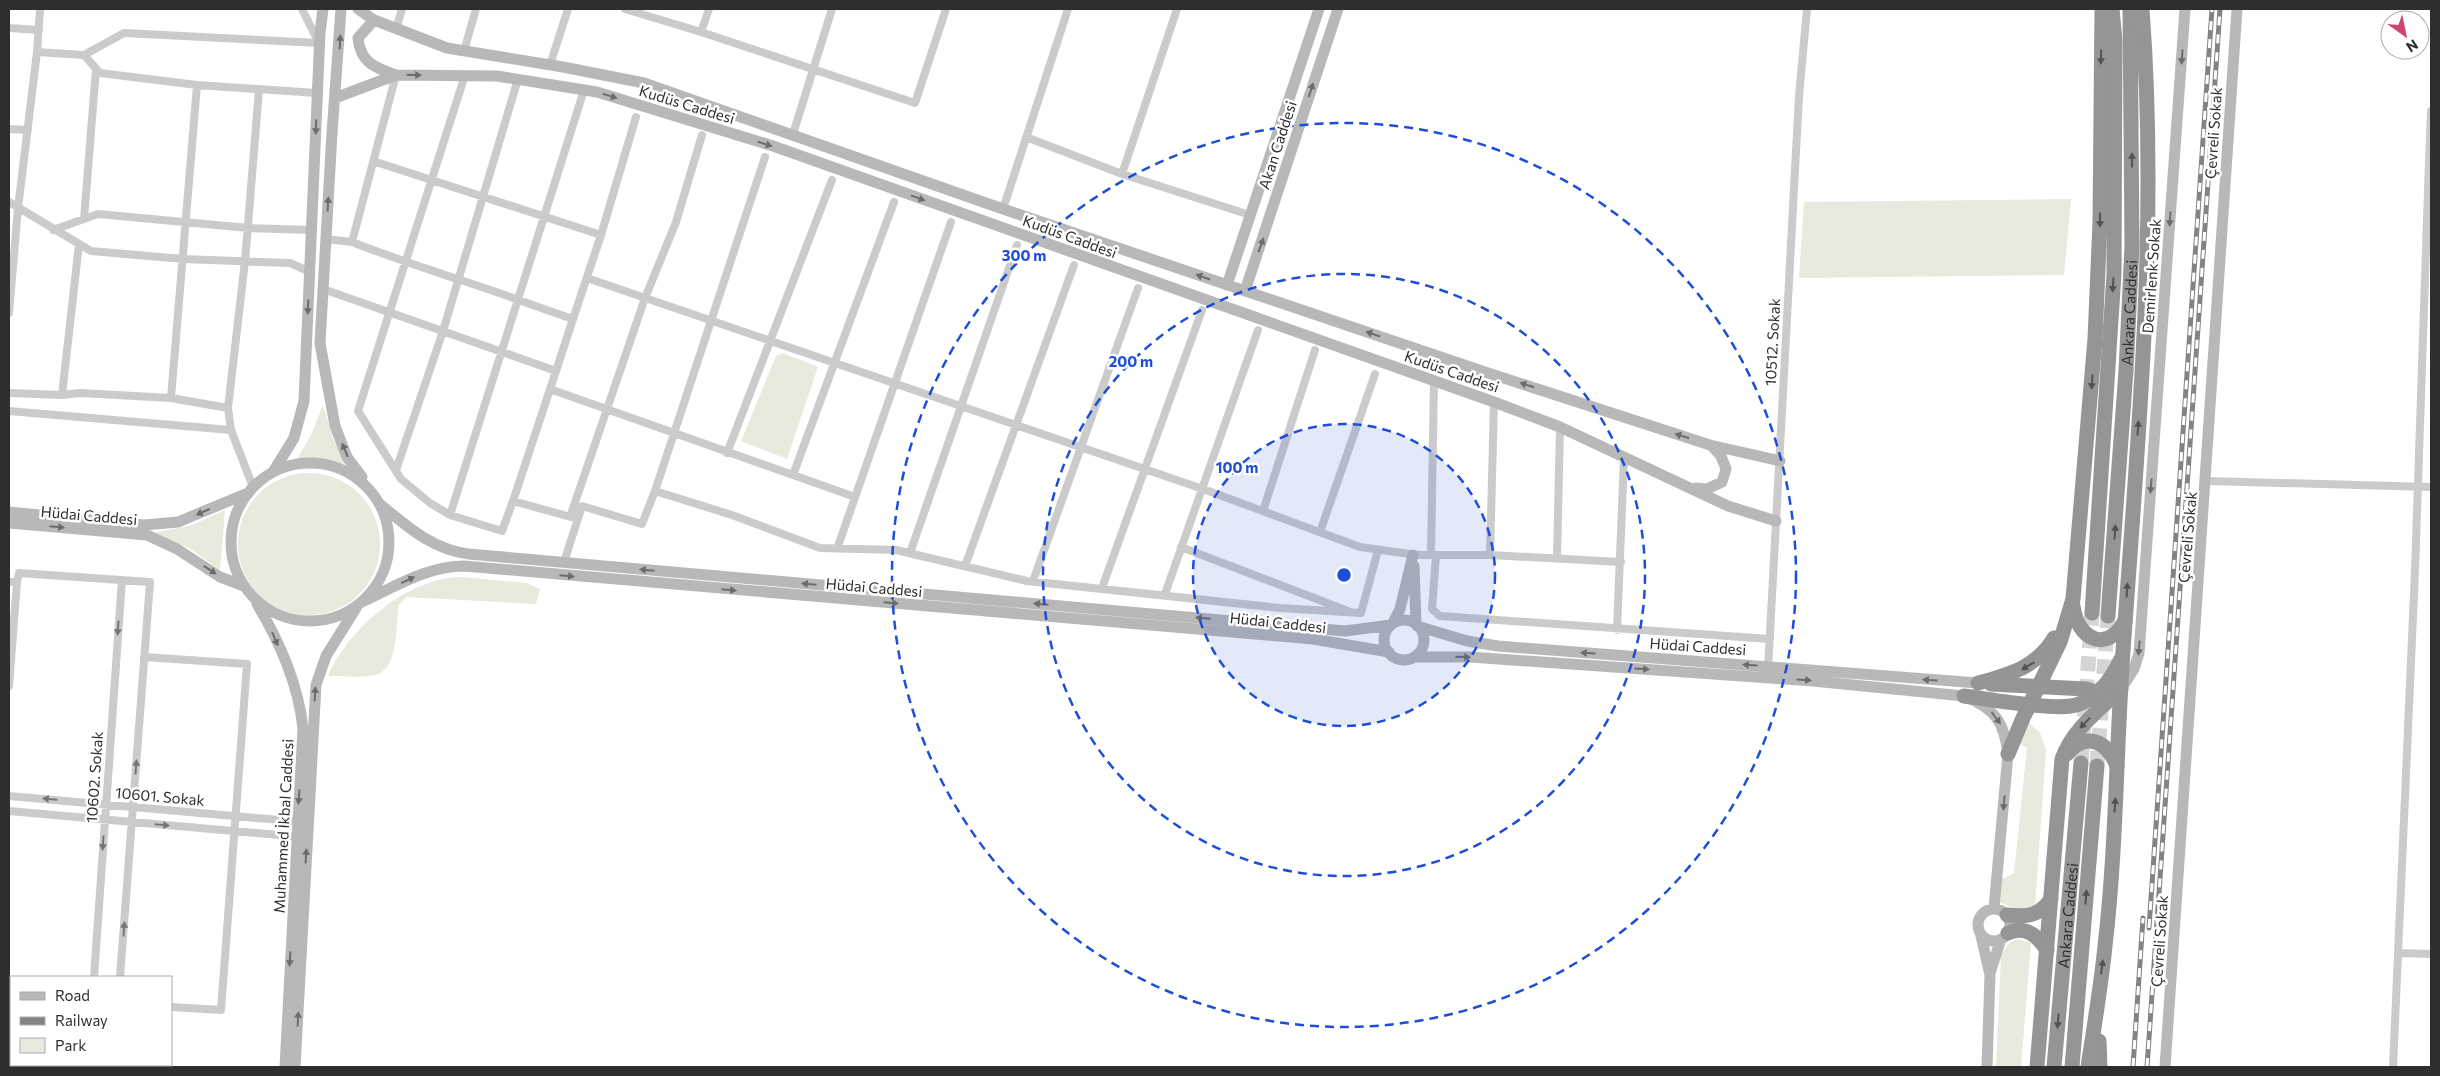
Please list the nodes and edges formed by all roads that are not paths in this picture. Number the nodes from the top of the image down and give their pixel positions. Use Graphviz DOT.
graph roads {
  1 [pos="40,9"];
  2 [pos="302,9"];
  3 [pos="323,9"];
  4 [pos="341,9"];
  5 [pos="358,9"];
  6 [pos="402,9"];
  7 [pos="476,9"];
  8 [pos="568,9"];
  9 [pos="625,9"];
  10 [pos="709,9"];
  11 [pos="832,9"];
  12 [pos="946,9"];
  13 [pos="1068,9"];
  14 [pos="1177,9"];
  15 [pos="1319,9"];
  16 [pos="1338,9"];
  17 [pos="1807,9"];
  18 [pos="2102,9"];
  19 [pos="2112,9"];
  20 [pos="2130,9"];
  21 [pos="2142,9"];
  22 [pos="2186,9"];
  23 [pos="2237,9"];
  24 [pos="374,20"];
  25 [pos="9,28"];
  26 [pos="396,29"];
  27 [pos="39,30"];
  28 [pos="701,32"];
  29 [pos="319,43"];
  30 [pos="464,51"];
  31 [pos="37,52"];
  32 [pos="84,55"];
  33 [pos="550,65"];
  34 [pos="96,69"];
  35 [pos="812,69"];
  36 [pos="396,75"];
  37 [pos="465,76"];
  38 [pos="518,79"];
  39 [pos="197,85"];
  40 [pos="259,90"];
  41 [pos="584,90"];
  42 [pos="317,93"];
  43 [pos="335,98"];
  44 [pos="2431,110"];
  45 [pos="636,116"];
  46 [pos="9,129"];
  47 [pos="28,130"];
  48 [pos="793,134"];
  49 [pos="702,135"];
  50 [pos="1026,137"];
  51 [pos="765,157"];
  52 [pos="373,161"];
  53 [pos="2430,162"];
  54 [pos="1122,174"];
  55 [pos="431,180"];
  56 [pos="832,180"];
  57 [pos="483,197"];
  58 [pos="9,202"];
  59 [pos="894,202"];
  60 [pos="18,208"];
  61 [pos="1003,208"];
  62 [pos="1250,216"];
  63 [pos="545,217"];
  64 [pos="84,219"];
  65 [pos="185,222"];
  66 [pos="952,222"];
  67 [pos="248,228"];
  68 [pos="52,230"];
  69 [pos="312,230"];
  70 [pos="601,236"];
  71 [pos="326,238"];
  72 [pos="352,242"];
  73 [pos="79,244"];
  74 [pos="1017,245"];
  75 [pos="183,259"];
  76 [pos="245,262"];
  77 [pos="404,263"];
  78 [pos="1074,265"];
  79 [pos="310,272"];
  80 [pos="587,278"];
  81 [pos="458,279"];
  82 [pos="1227,285"];
  83 [pos="323,288"];
  84 [pos="1138,288"];
  85 [pos="1244,291"];
  86 [pos="9,296"];
  87 [pos="645,298"];
  88 [pos="518,302"];
  89 [pos="1202,310"];
  90 [pos="389,312"];
  91 [pos="9,313"];
  92 [pos="573,318"];
  93 [pos="713,321"];
  94 [pos="1258,330"];
  95 [pos="443,331"];
  96 [pos="772,341"];
  97 [pos="1315,350"];
  98 [pos="503,352"];
  99 [pos="836,363"];
  100 [pos="556,371"];
  101 [pos="1375,374"];
  102 [pos="1434,381"];
  103 [pos="895,383"];
  104 [pos="550,389"];
  105 [pos="9,393"];
  106 [pos="62,395"];
  107 [pos="171,398"];
  108 [pos="1494,402"];
  109 [pos="961,406"];
  110 [pos="228,408"];
  111 [pos="607,410"];
  112 [pos="9,411"];
  113 [pos="1016,425"];
  114 [pos="1560,427"];
  115 [pos="231,430"];
  116 [pos="674,434"];
  117 [pos="1710,445"];
  118 [pos="1081,447"];
  119 [pos="728,453"];
  120 [pos="1624,458"];
  121 [pos="1780,461"];
  122 [pos="1145,469"];
  123 [pos="396,470"];
  124 [pos="273,472"];
  125 [pos="793,475"];
  126 [pos="2207,480"];
  127 [pos="2418,487"];
  128 [pos="2431,487"];
  129 [pos="1203,488"];
  130 [pos="1692,488"];
  131 [pos="250,490"];
  132 [pos="372,491"];
  133 [pos="655,491"];
  134 [pos="856,497"];
  135 [pos="514,501"];
  136 [pos="380,504"];
  137 [pos="1263,511"];
  138 [pos="9,512"];
  139 [pos="450,515"];
  140 [pos="574,518"];
  141 [pos="1776,521"];
  142 [pos="9,523"];
  143 [pos="1320,532"];
  144 [pos="1181,547"];
  145 [pos="837,549"];
  146 [pos="1378,550"];
  147 [pos="910,553"];
  148 [pos="1413,555"];
  149 [pos="1434,555"];
  150 [pos="1490,555"];
  151 [pos="1558,558"];
  152 [pos="2077,561"];
  153 [pos="564,562"];
  154 [pos="1621,562"];
  155 [pos="965,566"];
  156 [pos="122,580"];
  157 [pos="13,582"];
  158 [pos="1032,582"];
  159 [pos="244,586"];
  160 [pos="1102,588"];
  161 [pos="1165,594"];
  162 [pos="252,596"];
  163 [pos="2073,599"];
  164 [pos="361,603"];
  165 [pos="2092,613"];
  166 [pos="1354,614"];
  167 [pos="2108,616"];
  168 [pos="2125,622"];
  169 [pos="1392,624"];
  170 [pos="1417,625"];
  171 [pos="1617,630"];
  172 [pos="1770,639"];
  173 [pos="1389,652"];
  174 [pos="2122,656"];
  175 [pos="144,657"];
  176 [pos="1414,657"];
  177 [pos="1768,672"];
  178 [pos="1978,683"];
  179 [pos="9,686"];
  180 [pos="2038,687"];
  181 [pos="2109,694"];
  182 [pos="1964,696"];
  183 [pos="2030,704"];
  184 [pos="2008,754"];
  185 [pos="2081,763"];
  186 [pos="2097,766"];
  187 [pos="2118,767"];
  188 [pos="2061,768"];
  189 [pos="9,796"];
  190 [pos="106,804"];
  191 [pos="133,807"];
  192 [pos="9,811"];
  193 [pos="235,816"];
  194 [pos="105,820"];
  195 [pos="132,822"];
  196 [pos="303,822"];
  197 [pos="234,831"];
  198 [pos="302,837"];
  199 [pos="2051,899"];
  200 [pos="2001,912"];
  201 [pos="1982,936"];
  202 [pos="2005,936"];
  203 [pos="2047,950"];
  204 [pos="2398,954"];
  205 [pos="2431,954"];
  206 [pos="1990,974"];
  207 [pos="94,976"];
  208 [pos="120,976"];
  209 [pos="2098,995"];
  210 [pos="172,1007"];
  211 [pos="285,1067"];
  212 [pos="295,1067"];
  213 [pos="1987,1067"];
  214 [pos="2037,1067"];
  215 [pos="2054,1067"];
  216 [pos="2072,1067"];
  217 [pos="2088,1067"];
  218 [pos="2100,1067"];
  219 [pos="2165,1067"];
  220 [pos="2393,1067"];
  1 -- 27 [label="street"];
  2 -- 29 [label="street"];
  3 -- 29 [label="street"];
  43 -- 4 [label="street, one-way"];
  5 -- 24 [label="street, Kudüs Caddesi"];
  6 -- 26 [label="street"];
  7 -- 30 [label="street"];
  8 -- 33 [label="street"];
  9 -- 28 [label="street"];
  10 -- 28 [label="street"];
  11 -- 35 [label="street"];
  12 -- 35 [label="street"];
  13 -- 50 [label="street"];
  14 -- 54 [label="street"];
  15 -- 62 [label="street, Akan Caddesi"];
  85 -- 16 [label="street, Akan Caddesi, one-way"];
  17 -- 121 [label="street, 10512. Sokak"];
  18 -- 152 [label="highway, one-way"];
  19 -- 165 [label="highway, Ankara Caddesi, one-way"];
  167 -- 20 [label="highway, Ankara Caddesi, one-way"];
  168 -- 21 [label="highway, one-way"];
  22 -- 181 [label="street, Demirlenk Sokak, one-way"];
  23 -- 126 [label="street, Çevreli Sokak"];
  24 -- 26 [label="street, Kudüs Caddesi"];
  24 -- 36 [label="street"];
  25 -- 27 [label="street"];
  26 -- 30 [label="street, Kudüs Caddesi"];
  27 -- 31 [label="street"];
  28 -- 35 [label="street"];
  29 -- 32 [label="street"];
  29 -- 42 [label="street"];
  30 -- 33 [label="street, Kudüs Caddesi"];
  31 -- 32 [label="street"];
  31 -- 47 [label="street"];
  32 -- 34 [label="street"];
  33 -- 48 [label="street, Kudüs Caddesi"];
  34 -- 39 [label="street"];
  34 -- 64 [label="street"];
  35 -- 48 [label="street"];
  36 -- 37 [label="street, Kudüs Caddesi, one-way"];
  36 -- 43 [label="street, Kudüs Caddesi"];
  36 -- 52 [label="street"];
  37 -- 38 [label="street, Kudüs Caddesi"];
  37 -- 55 [label="street"];
  38 -- 41 [label="street, Kudüs Caddesi"];
  38 -- 57 [label="street"];
  39 -- 40 [label="street"];
  39 -- 65 [label="street"];
  40 -- 42 [label="street"];
  40 -- 67 [label="street"];
  41 -- 63 [label="street"];
  41 -- 102 [label="street, Kudüs Caddesi, one-way"];
  42 -- 69 [label="street, one-way"];
  71 -- 43 [label="street, one-way"];
  44 -- 53 [label="street"];
  45 -- 70 [label="street"];
  46 -- 47 [label="street"];
  47 -- 60 [label="street"];
  48 -- 61 [label="street, Kudüs Caddesi"];
  49 -- 87 [label="street"];
  50 -- 54 [label="street"];
  50 -- 61 [label="street"];
  51 -- 93 [label="street"];
  52 -- 55 [label="street"];
  52 -- 72 [label="street"];
  53 -- 127 [label="street"];
  54 -- 62 [label="street"];
  55 -- 57 [label="street"];
  55 -- 77 [label="street"];
  56 -- 96 [label="street"];
  57 -- 63 [label="street"];
  57 -- 81 [label="street"];
  58 -- 60 [label="street"];
  59 -- 99 [label="street"];
  60 -- 68 [label="street"];
  60 -- 86 [label="street"];
  82 -- 61 [label="street, Kudüs Caddesi, one-way"];
  62 -- 82 [label="street, Akan Caddesi"];
  63 -- 70 [label="street"];
  63 -- 88 [label="street"];
  64 -- 65 [label="street"];
  64 -- 68 [label="street"];
  65 -- 67 [label="street"];
  65 -- 75 [label="street"];
  66 -- 103 [label="street"];
  67 -- 69 [label="street"];
  67 -- 76 [label="street"];
  68 -- 73 [label="street"];
  69 -- 79 [label="street"];
  70 -- 80 [label="street"];
  71 -- 72 [label="street"];
  71 -- 83 [label="street"];
  72 -- 77 [label="street"];
  73 -- 75 [label="street"];
  73 -- 106 [label="street"];
  74 -- 109 [label="street"];
  75 -- 76 [label="street"];
  75 -- 107 [label="street"];
  76 -- 79 [label="street"];
  76 -- 110 [label="street"];
  77 -- 81 [label="street"];
  77 -- 90 [label="street"];
  78 -- 113 [label="street"];
  79 -- 124 [label="street, one-way"];
  80 -- 87 [label="street"];
  80 -- 92 [label="street"];
  81 -- 88 [label="street"];
  81 -- 95 [label="street"];
  82 -- 85 [label="street, Kudüs Caddesi"];
  83 -- 90 [label="street"];
  132 -- 83 [label="street, one-way"];
  84 -- 118 [label="street"];
  117 -- 85 [label="street, Kudüs Caddesi, one-way"];
  86 -- 91 [label="street"];
  87 -- 93 [label="street"];
  87 -- 111 [label="street"];
  88 -- 92 [label="street"];
  88 -- 98 [label="street"];
  89 -- 122 [label="street"];
  90 -- 95 [label="street"];
  90 -- 123 [label="street"];
  92 -- 100 [label="street"];
  93 -- 96 [label="street"];
  93 -- 116 [label="street"];
  94 -- 129 [label="street"];
  95 -- 98 [label="street"];
  95 -- 123 [label="street"];
  96 -- 99 [label="street"];
  96 -- 119 [label="street"];
  97 -- 137 [label="street"];
  98 -- 100 [label="street"];
  98 -- 139 [label="street"];
  99 -- 103 [label="street"];
  99 -- 125 [label="street"];
  100 -- 104 [label="street"];
  101 -- 143 [label="street"];
  102 -- 108 [label="street, Kudüs Caddesi"];
  102 -- 149 [label="street"];
  103 -- 109 [label="street"];
  103 -- 134 [label="street"];
  104 -- 111 [label="street"];
  104 -- 135 [label="street"];
  105 -- 106 [label="street"];
  106 -- 107 [label="street"];
  107 -- 110 [label="street"];
  108 -- 114 [label="street, Kudüs Caddesi"];
  108 -- 150 [label="street"];
  109 -- 113 [label="street"];
  109 -- 147 [label="street"];
  110 -- 115 [label="street"];
  111 -- 116 [label="street"];
  111 -- 140 [label="street"];
  112 -- 115 [label="street"];
  113 -- 118 [label="street"];
  113 -- 155 [label="street"];
  114 -- 120 [label="street, Kudüs Caddesi"];
  114 -- 151 [label="street"];
  115 -- 131 [label="street"];
  116 -- 119 [label="street"];
  116 -- 133 [label="street"];
  117 -- 121 [label="street, Kudüs Caddesi"];
  117 -- 130 [label="street"];
  118 -- 122 [label="street"];
  118 -- 158 [label="street"];
  119 -- 125 [label="street"];
  120 -- 130 [label="street, Kudüs Caddesi"];
  120 -- 154 [label="street"];
  121 -- 141 [label="street, 10512. Sokak"];
  122 -- 129 [label="street"];
  122 -- 160 [label="street"];
  123 -- 139 [label="street"];
  124 -- 131 [label="street"];
  124 -- 132 [label="street"];
  125 -- 134 [label="street"];
  126 -- 127 [label="street"];
  126 -- 219 [label="street, Çevreli Sokak"];
  127 -- 128 [label="street"];
  127 -- 204 [label="street"];
  129 -- 137 [label="street"];
  129 -- 144 [label="street"];
  130 -- 141 [label="street, Kudüs Caddesi"];
  131 -- 138 [label="street, Hüdai Caddesi, one-way"];
  131 -- 159 [label="street"];
  132 -- 136 [label="street"];
  133 -- 140 [label="street"];
  133 -- 145 [label="street"];
  134 -- 145 [label="street"];
  135 -- 139 [label="street"];
  135 -- 140 [label="street"];
  136 -- 153 [label="street, Hüdai Caddesi"];
  136 -- 164 [label="street"];
  137 -- 143 [label="street"];
  140 -- 153 [label="street"];
  141 -- 172 [label="street, 10512. Sokak"];
  142 -- 159 [label="street, Hüdai Caddesi, one-way"];
  143 -- 146 [label="street"];
  144 -- 161 [label="street"];
  144 -- 166 [label="street"];
  145 -- 147 [label="street"];
  146 -- 148 [label="street"];
  146 -- 166 [label="street"];
  147 -- 155 [label="street"];
  148 -- 149 [label="street"];
  148 -- 169 [label="street"];
  148 -- 170 [label="street"];
  149 -- 150 [label="street"];
  149 -- 171 [label="street"];
  150 -- 151 [label="street"];
  151 -- 154 [label="street"];
  152 -- 163 [label="highway"];
  152 -- 178 [label="highway, one-way"];
  169 -- 153 [label="street, Hüdai Caddesi, one-way"];
  154 -- 171 [label="street"];
  155 -- 158 [label="street"];
  156 -- 157 [label="street"];
  156 -- 175 [label="street"];
  156 -- 190 [label="street, 10602. Sokak, one-way"];
  157 -- 179 [label="street"];
  158 -- 160 [label="street"];
  159 -- 162 [label="street"];
  160 -- 161 [label="street"];
  161 -- 166 [label="street"];
  162 -- 164 [label="street"];
  162 -- 196 [label="street, Muhammed İkbal Caddesi, one-way"];
  163 -- 168 [label="highway"];
  163 -- 180 [label="highway"];
  164 -- 173 [label="street, Hüdai Caddesi, one-way"];
  196 -- 164 [label="street, Muhammed İkbal Caddesi, one-way"];
  168 -- 174 [label="highway"];
  169 -- 170 [label="street"];
  169 -- 173 [label="street"];
  170 -- 176 [label="street"];
  177 -- 170 [label="street, Hüdai Caddesi, one-way"];
  171 -- 172 [label="street"];
  172 -- 177 [label="street, 10512. Sokak"];
  173 -- 176 [label="street"];
  174 -- 181 [label="highway"];
  174 -- 181 [label="highway"];
  191 -- 175 [label="street, one-way"];
  175 -- 193 [label="street"];
  176 -- 177 [label="street, Hüdai Caddesi, one-way"];
  178 -- 177 [label="street, Hüdai Caddesi, one-way"];
  177 -- 182 [label="street, Hüdai Caddesi, one-way"];
  178 -- 180 [label="highway"];
  180 -- 181 [label="highway"];
  180 -- 183 [label="highway"];
  181 -- 183 [label="highway"];
  181 -- 187 [label="highway"];
  181 -- 188 [label="highway, one-way"];
  182 -- 183 [label="highway"];
  182 -- 184 [label="street, one-way"];
  183 -- 184 [label="highway"];
  184 -- 200 [label="street, one-way"];
  185 -- 215 [label="highway, Ankara Caddesi, one-way"];
  216 -- 186 [label="highway, Ankara Caddesi, one-way"];
  187 -- 188 [label="highway"];
  209 -- 187 [label="highway, one-way"];
  188 -- 199 [label="highway"];
  190 -- 189 [label="street, 10601. Sokak, one-way"];
  190 -- 191 [label="street, 10601. Sokak"];
  190 -- 194 [label="street, 10602. Sokak"];
  191 -- 193 [label="street, 10601. Sokak"];
  191 -- 195 [label="street"];
  192 -- 194 [label="street, 10601. Sokak"];
  193 -- 196 [label="street, 10601. Sokak"];
  193 -- 197 [label="street"];
  194 -- 195 [label="street, 10601. Sokak"];
  194 -- 207 [label="street, 10602. Sokak, one-way"];
  195 -- 197 [label="street, 10601. Sokak, one-way"];
  208 -- 195 [label="street, one-way"];
  196 -- 198 [label="street, Muhammed İkbal Caddesi"];
  197 -- 198 [label="street, 10601. Sokak"];
  197 -- 210 [label="street"];
  198 -- 211 [label="street, Muhammed İkbal Caddesi, one-way"];
  212 -- 198 [label="street, Muhammed İkbal Caddesi, one-way"];
  199 -- 200 [label="highway"];
  199 -- 203 [label="highway"];
  200 -- 201 [label="street"];
  200 -- 202 [label="street"];
  201 -- 202 [label="street"];
  201 -- 206 [label="street"];
  202 -- 203 [label="highway"];
  202 -- 206 [label="street"];
  203 -- 214 [label="highway"];
  204 -- 205 [label="street"];
  204 -- 220 [label="street"];
  206 -- 213 [label="street"];
  209 -- 217 [label="highway"];
  209 -- 218 [label="highway"];
}
